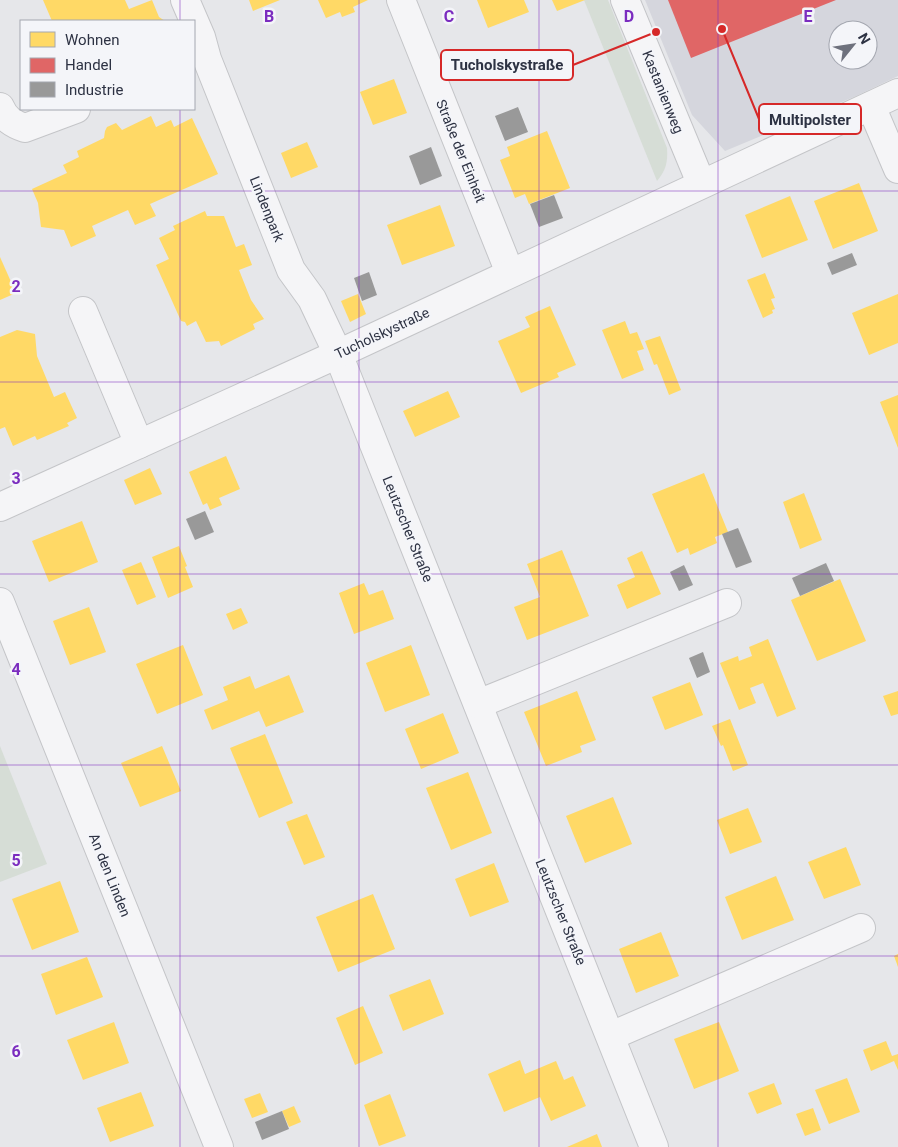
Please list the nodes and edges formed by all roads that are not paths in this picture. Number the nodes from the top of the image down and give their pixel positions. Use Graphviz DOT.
graph roads {
  1 [pos="185,0"];
  2 [pos="401,0"];
  3 [pos="625,0"];
  4 [pos="194,20"];
  5 [pos="195,23"];
  6 [pos="200,62"];
  7 [pos="898,92"];
  8 [pos="870,106"];
  9 [pos="0,107"];
  10 [pos="73,110"];
  11 [pos="898,169"];
  12 [pos="701,183"];
  13 [pos="510,273"];
  14 [pos="83,311"];
  15 [pos="338,354"];
  16 [pos="139,444"];
  17 [pos="0,507"];
  18 [pos="0,602"];
  19 [pos="727,604"];
  20 [pos="478,704"];
  21 [pos="861,928"];
  22 [pos="611,1036"];
  23 [pos="219,1147"];
  24 [pos="654,1147"];
  1 -- 4 [label="street, Lindenpark"];
  2 -- 13 [label="street, Straße der Einheit"];
  3 -- 12 [label="street, Kastanienweg"];
  5 -- 6 [label="street, Lindenpark"];
  6 -- 15 [label="street, Lindenpark"];
  7 -- 8 [label="street, Tucholskystraße"];
  8 -- 11 [label="street"];
  8 -- 12 [label="street, Tucholskystraße"];
  9 -- 10 [label="street"];
  12 -- 13 [label="street, Tucholskystraße"];
  13 -- 15 [label="street, Tucholskystraße"];
  14 -- 16 [label="street"];
  15 -- 16 [label="street, Tucholskystraße"];
  15 -- 20 [label="street, Leutzscher Straße"];
  16 -- 17 [label="street, Tucholskystraße"];
  18 -- 23 [label="street, An den Linden"];
  19 -- 20 [label="street"];
  20 -- 22 [label="street, Leutzscher Straße"];
  21 -- 22 [label="street"];
  22 -- 24 [label="street, Leutzscher Straße"];
}
